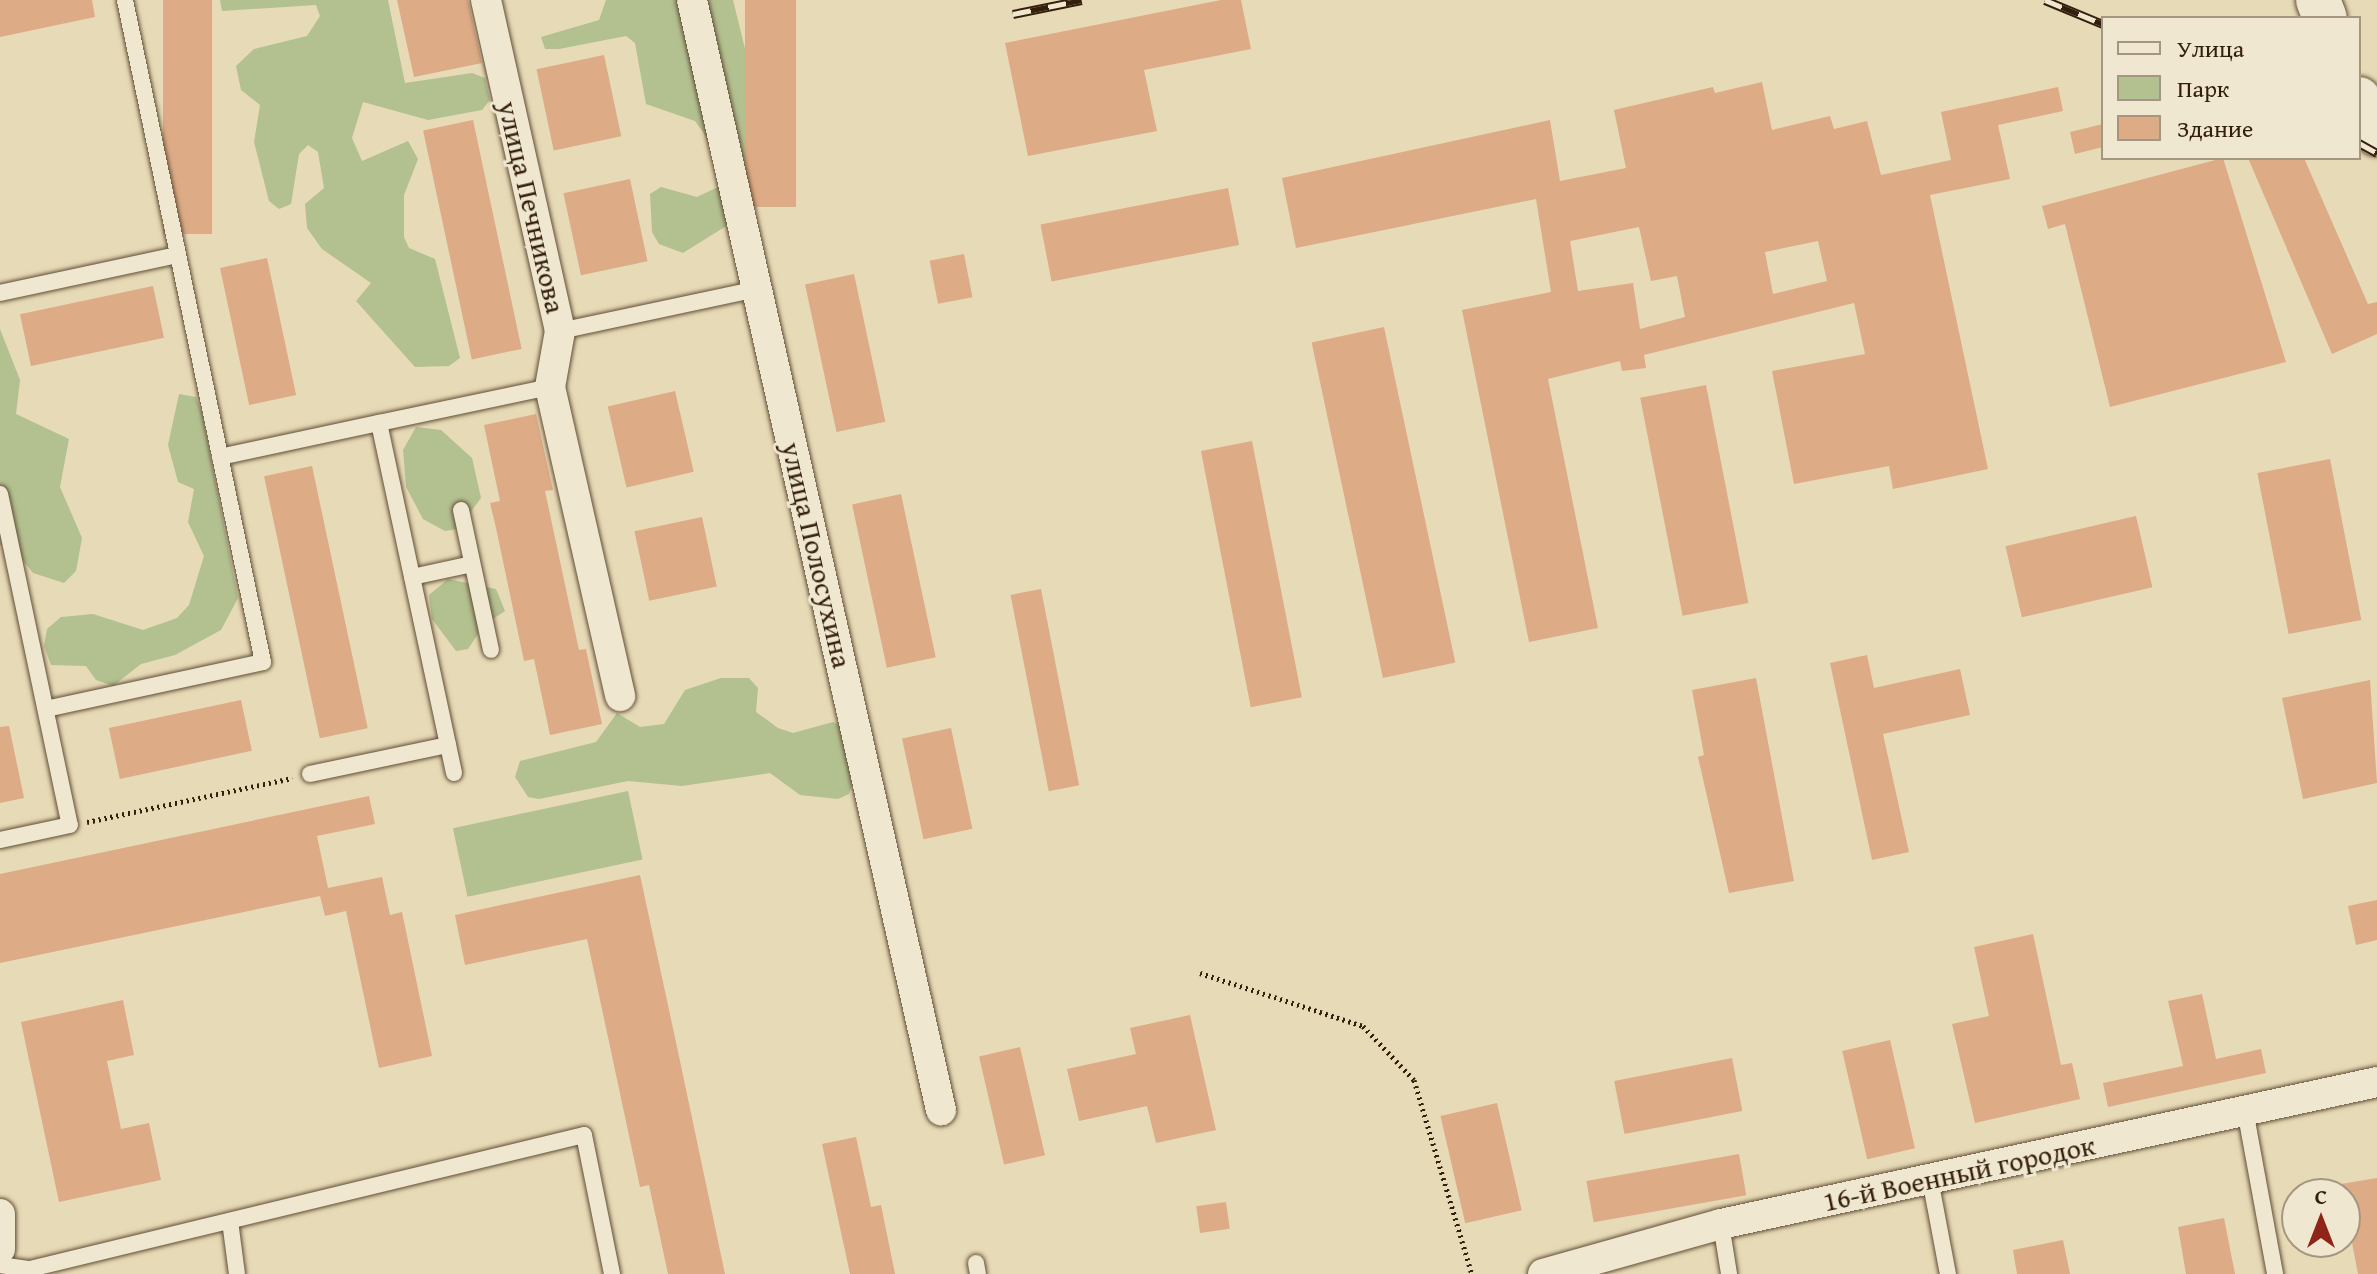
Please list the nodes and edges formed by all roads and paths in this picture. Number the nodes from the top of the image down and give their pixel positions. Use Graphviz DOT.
graph roads {
  1 [pos="125,0"];
  2 [pos="486,0"];
  3 [pos="692,0"];
  4 [pos="2361,103"];
  5 [pos="2377,134"];
  6 [pos="177,255"];
  7 [pos="757,289"];
  8 [pos="0,293"];
  9 [pos="560,331"];
  10 [pos="550,387"];
  11 [pos="379,423"];
  12 [pos="220,457"];
  13 [pos="0,494"];
  14 [pos="461,510"];
  15 [pos="472,564"];
  16 [pos="412,577"];
  17 [pos="491,650"];
  18 [pos="620,696"];
  19 [pos="46,709"];
  20 [pos="448,745"];
  21 [pos="454,773"];
  22 [pos="310,774"];
  23 [pos="70,825"];
  24 [pos="0,840"];
  25 [pos="1200,973"];
  26 [pos="2377,1082"];
  27 [pos="941,1110"];
  28 [pos="2245,1110"];
  29 [pos="1930,1179"];
  30 [pos="0,1214"];
  31 [pos="230,1221"];
  32 [pos="1721,1224"];
  33 [pos="0,1249"];
  34 [pos="0,1265"];
  35 [pos="237,1274"];
  36 [pos="612,1274"];
  37 [pos="1472,1274"];
  38 [pos="1543,1274"];
  39 [pos="1729,1274"];
  40 [pos="1948,1274"];
  41 [pos="2275,1274"];
  1 -- 6 [label="lane"];
  2 -- 9 [label="street, улица Печникова"];
  3 -- 7 [label="street, улица Полосухина"];
  4 -- 5 [label="main road"];
  6 -- 8 [label="lane"];
  6 -- 12 [label="lane"];
  7 -- 9 [label="lane"];
  7 -- 27 [label="street, улица Полосухина"];
  9 -- 10 [label="street, улица Печникова"];
  10 -- 11 [label="lane"];
  10 -- 18 [label="street, улица Печникова"];
  11 -- 12 [label="lane"];
  11 -- 16 [label="lane"];
  12 -- 19 [label="lane"];
  13 -- 19 [label="lane"];
  14 -- 15 [label="lane"];
  15 -- 16 [label="lane"];
  15 -- 17 [label="lane"];
  16 -- 20 [label="lane"];
  19 -- 23 [label="lane"];
  20 -- 21 [label="lane"];
  20 -- 22 [label="lane"];
  22 -- 23 [label="path"];
  23 -- 24 [label="lane"];
  25 -- 37 [label="path"];
  26 -- 28 [label="street, 16-й Военный городок"];
  28 -- 29 [label="street, 16-й Военный городок"];
  28 -- 41 [label="lane"];
  29 -- 32 [label="street, 16-й Военный городок"];
  29 -- 40 [label="lane"];
  30 -- 33 [label="street"];
  31 -- 34 [label="lane"];
  31 -- 35 [label="lane"];
  31 -- 36 [label="lane"];
  32 -- 38 [label="street, 16-й Военный городок"];
  32 -- 39 [label="lane"];
}
